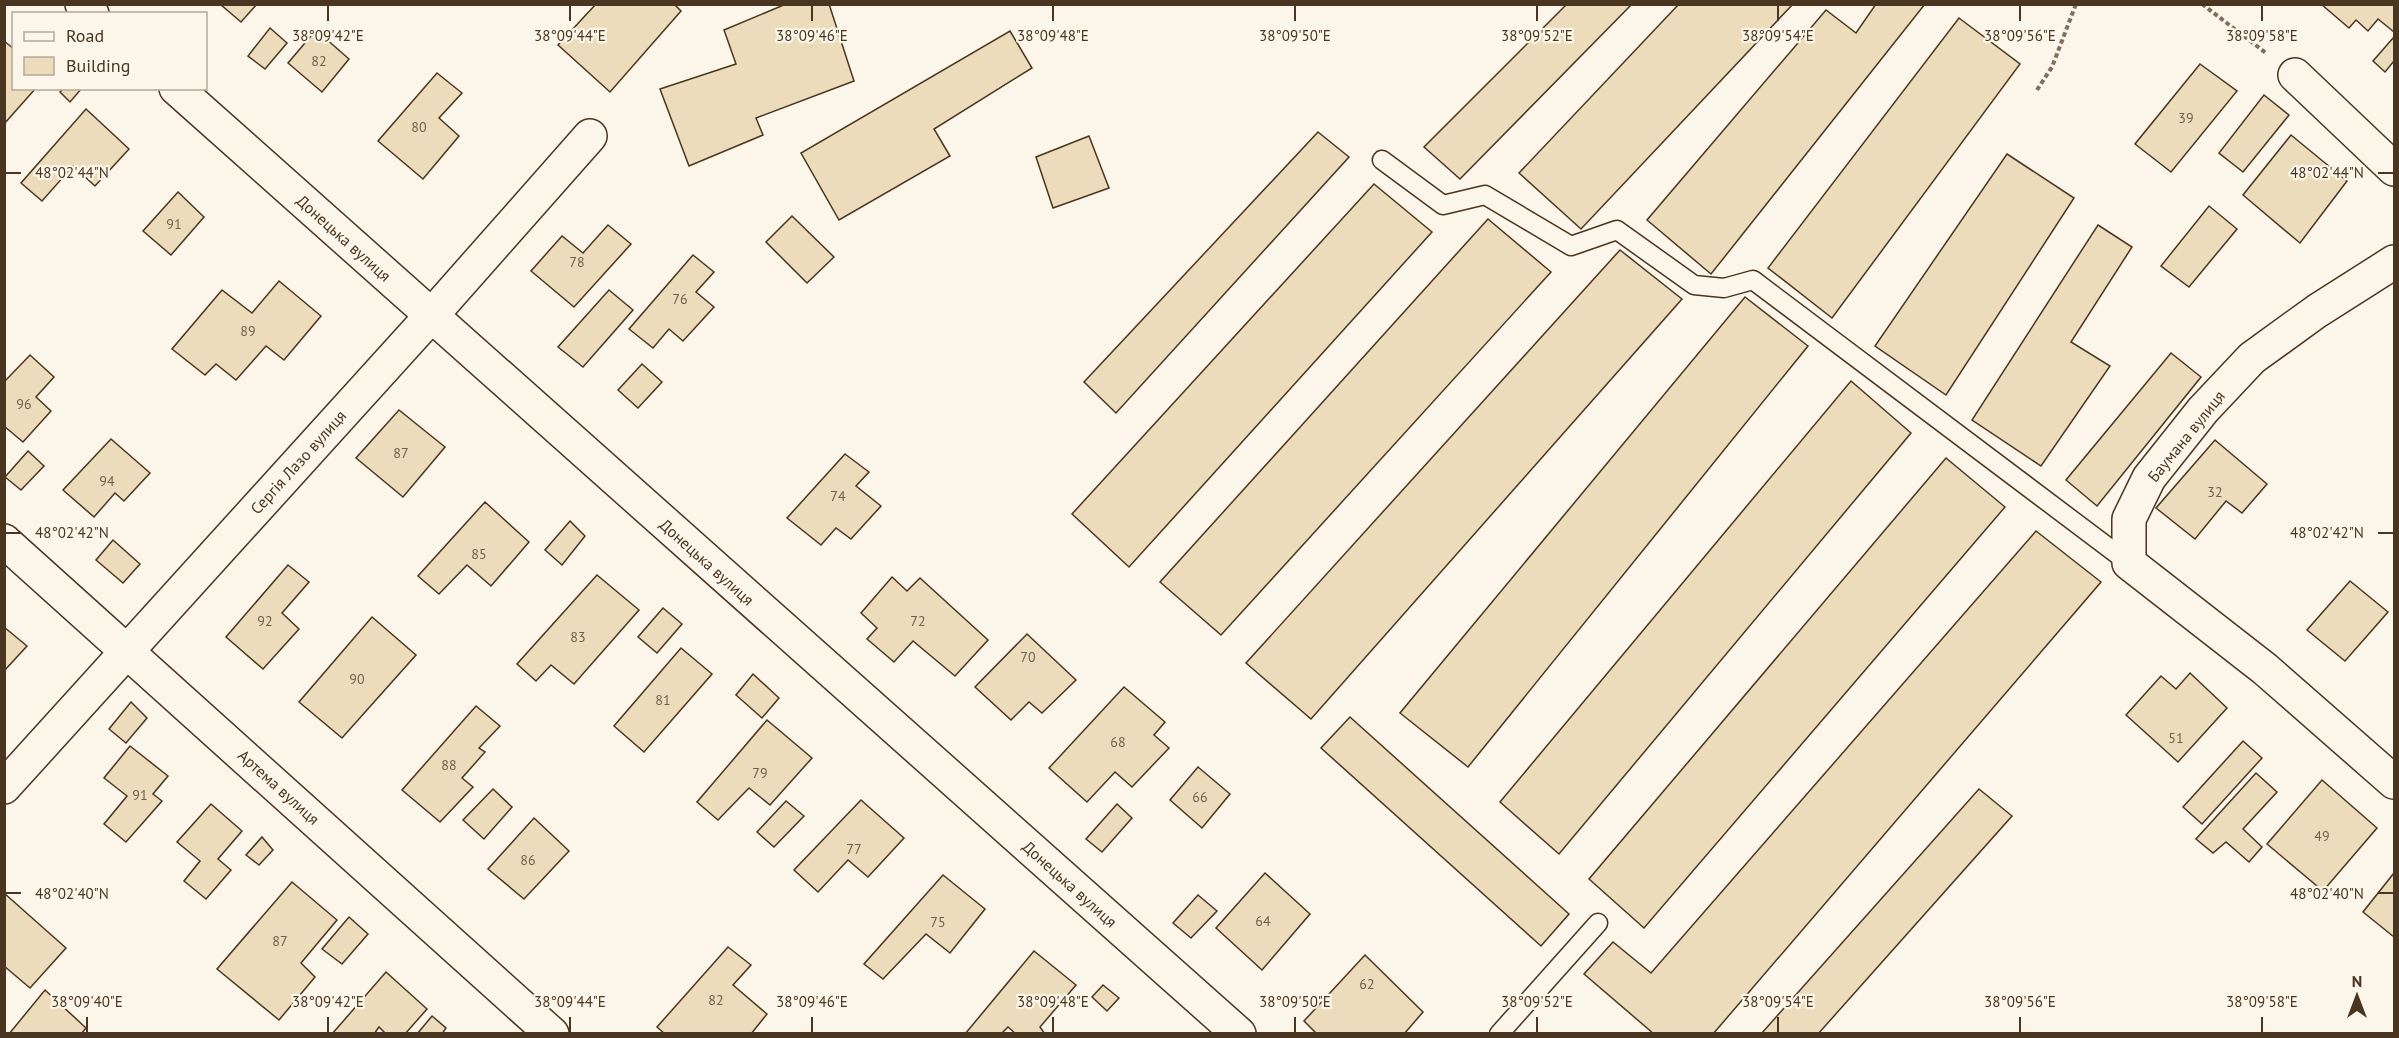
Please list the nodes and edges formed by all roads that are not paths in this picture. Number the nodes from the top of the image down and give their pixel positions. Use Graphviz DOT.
graph roads {
  1 [pos="2295,75"];
  2 [pos="178,90"];
  3 [pos="590,136"];
  4 [pos="1382,160"];
  5 [pos="2394,169"];
  6 [pos="2394,262"];
  7 [pos="431,316"];
  8 [pos="4,541"];
  9 [pos="2129,564"];
  10 [pos="127,650"];
  11 [pos="2394,782"];
  12 [pos="4,787"];
  13 [pos="1598,923"];
  14 [pos="552,1034"];
  15 [pos="1239,1034"];
  16 [pos="1499,1034"];
  1 -- 5 [label="street"];
  2 -- 7 [label="street, Донецька вулиця"];
  3 -- 7 [label="street, Сергія Лазо вулиця"];
  4 -- 9 [label="lane"];
  6 -- 9 [label="street, Баумана вулиця"];
  7 -- 10 [label="street, Сергія Лазо вулиця"];
  7 -- 15 [label="street, Донецька вулиця"];
  8 -- 10 [label="street, Артема вулиця"];
  9 -- 11 [label="street"];
  10 -- 12 [label="street, Сергія Лазо вулиця"];
  10 -- 14 [label="street, Артема вулиця"];
  13 -- 16 [label="lane"];
}
